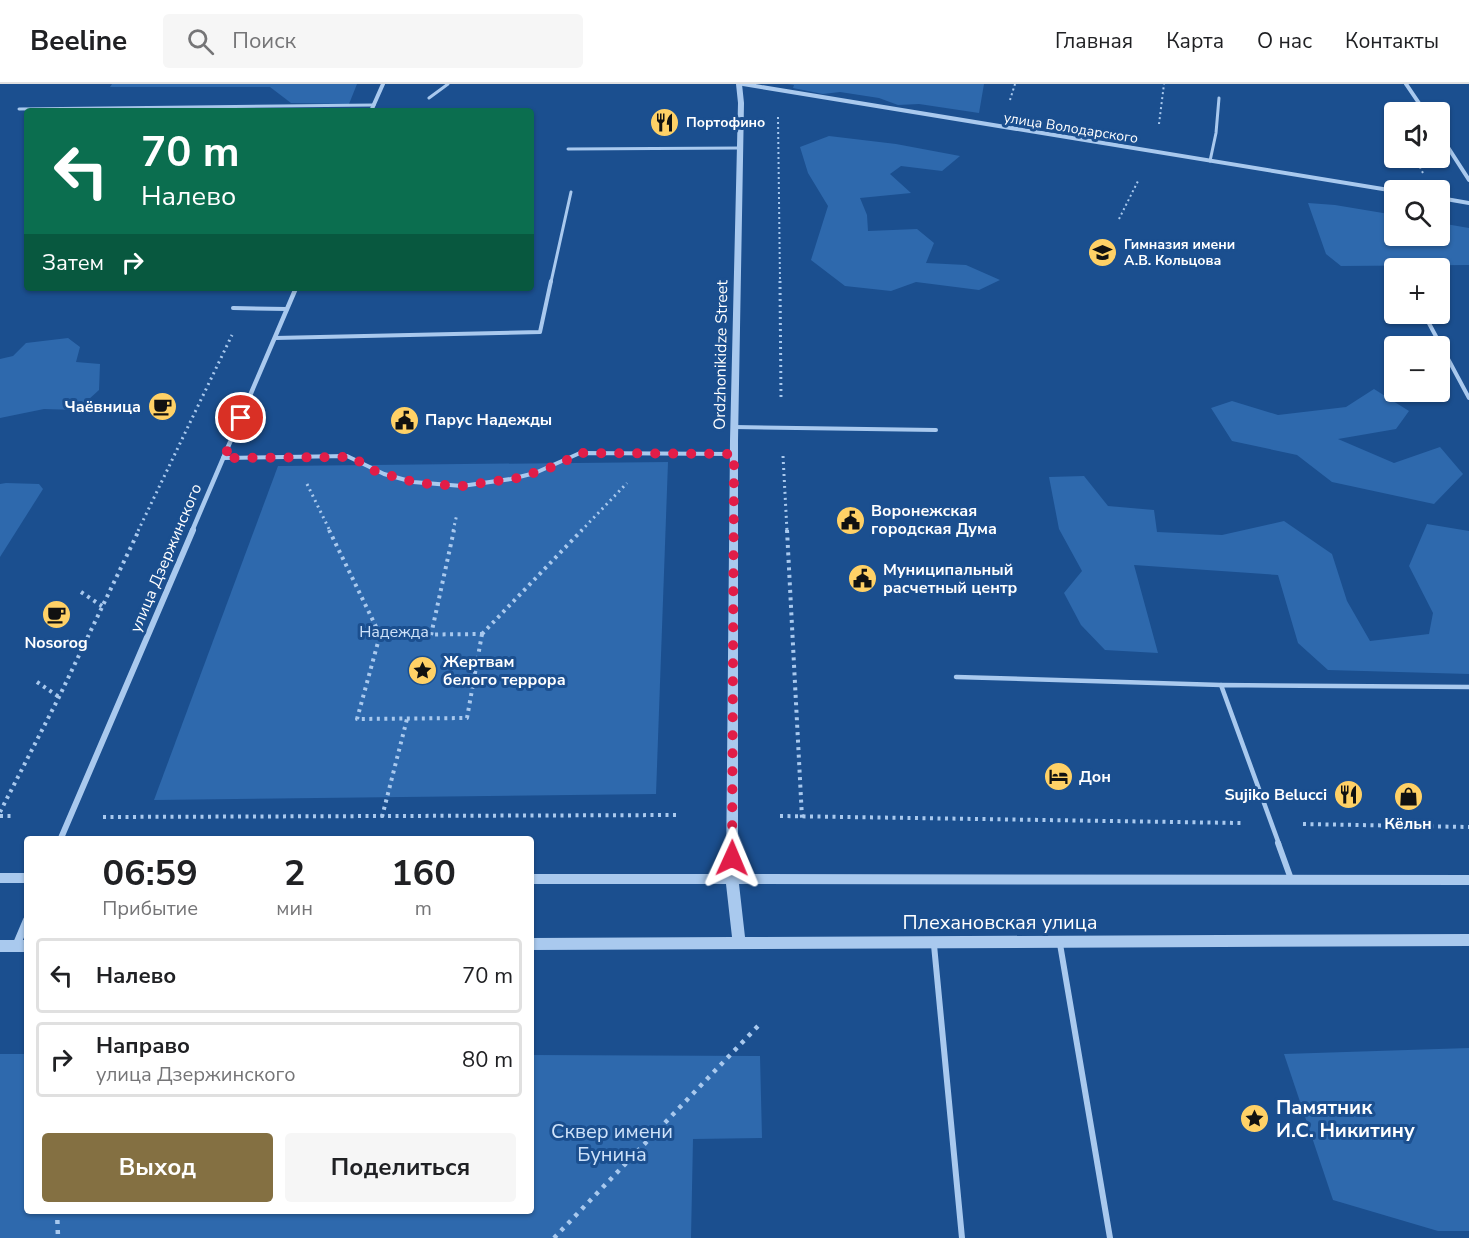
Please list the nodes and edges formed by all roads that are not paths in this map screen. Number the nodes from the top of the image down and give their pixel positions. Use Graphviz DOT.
graph roads {
  1 [pos="383,84"];
  2 [pos="448,84"];
  3 [pos="741,84"];
  4 [pos="1407,84"];
  5 [pos="429,98"];
  6 [pos="1219,98"];
  7 [pos="1419,102"];
  8 [pos="374,105"];
  9 [pos="107,108"];
  10 [pos="372,108"];
  11 [pos="18,109"];
  12 [pos="24,109"];
  13 [pos="741,148"];
  14 [pos="568,149"];
  15 [pos="1450,151"];
  16 [pos="1210,161"];
  17 [pos="1469,180"];
  18 [pos="1384,189"];
  19 [pos="571,192"];
  20 [pos="1450,200"];
  21 [pos="1469,203"];
  22 [pos="295,291"];
  23 [pos="233,308"];
  24 [pos="287,309"];
  25 [pos="1429,324"];
  26 [pos="275,338"];
  27 [pos="1469,398"];
  28 [pos="734,427"];
  29 [pos="936,430"];
  30 [pos="734,454"];
  31 [pos="224,458"];
  32 [pos="956,677"];
  33 [pos="1221,685"];
  34 [pos="1469,687"];
  35 [pos="63,836"];
  36 [pos="0,878"];
  37 [pos="24,878"];
  38 [pos="534,879"];
  39 [pos="732,879"];
  40 [pos="1291,879"];
  41 [pos="1469,880"];
  42 [pos="1469,940"];
  43 [pos="1060,941"];
  44 [pos="934,942"];
  45 [pos="739,943"];
  46 [pos="534,944"];
  47 [pos="0,946"];
  48 [pos="22,946"];
  49 [pos="962,1238"];
  50 [pos="1110,1238"];
  1 -- 8 [label="street"];
  2 -- 5 [label="lane"];
  3 -- 13 [label="street, Ordzhonikidze Street"];
  3 -- 16 [label="street, улица Володарского"];
  4 -- 7 [label="street"];
  6 -- 16 [label="lane"];
  8 -- 9 [label="lane"];
  8 -- 10 [label="street"];
  11 -- 12 [label="lane"];
  13 -- 14 [label="lane"];
  13 -- 28 [label="street, Ordzhonikidze Street"];
  15 -- 17 [label="street"];
  16 -- 18 [label="street, улица Володарского"];
  19 -- 26 [label="lane"];
  20 -- 21 [label="street"];
  22 -- 24 [label="street, улица Дзержинского"];
  23 -- 24 [label="lane"];
  24 -- 26 [label="street, улица Дзержинского"];
  25 -- 27 [label="lane"];
  26 -- 31 [label="street, улица Дзержинского"];
  28 -- 29 [label="lane"];
  28 -- 30 [label="street, Ordzhonikidze Street"];
  30 -- 31 [label="lane"];
  30 -- 39 [label="street, Ordzhonikidze Street"];
  31 -- 35 [label="street, улица Дзержинского"];
  32 -- 33 [label="lane"];
  33 -- 34 [label="lane"];
  33 -- 40 [label="lane"];
  36 -- 37 [label="street"];
  38 -- 39 [label="street"];
  39 -- 40 [label="street"];
  39 -- 45 [label="street, Ordzhonikidze Street"];
  40 -- 41 [label="street"];
  42 -- 43 [label="street, Плехановская улица"];
  43 -- 44 [label="street, Плехановская улица"];
  43 -- 50 [label="lane"];
  44 -- 45 [label="street, Плехановская улица"];
  44 -- 49 [label="lane"];
  45 -- 46 [label="street, Плехановская улица"];
  47 -- 48 [label="street"];
}
